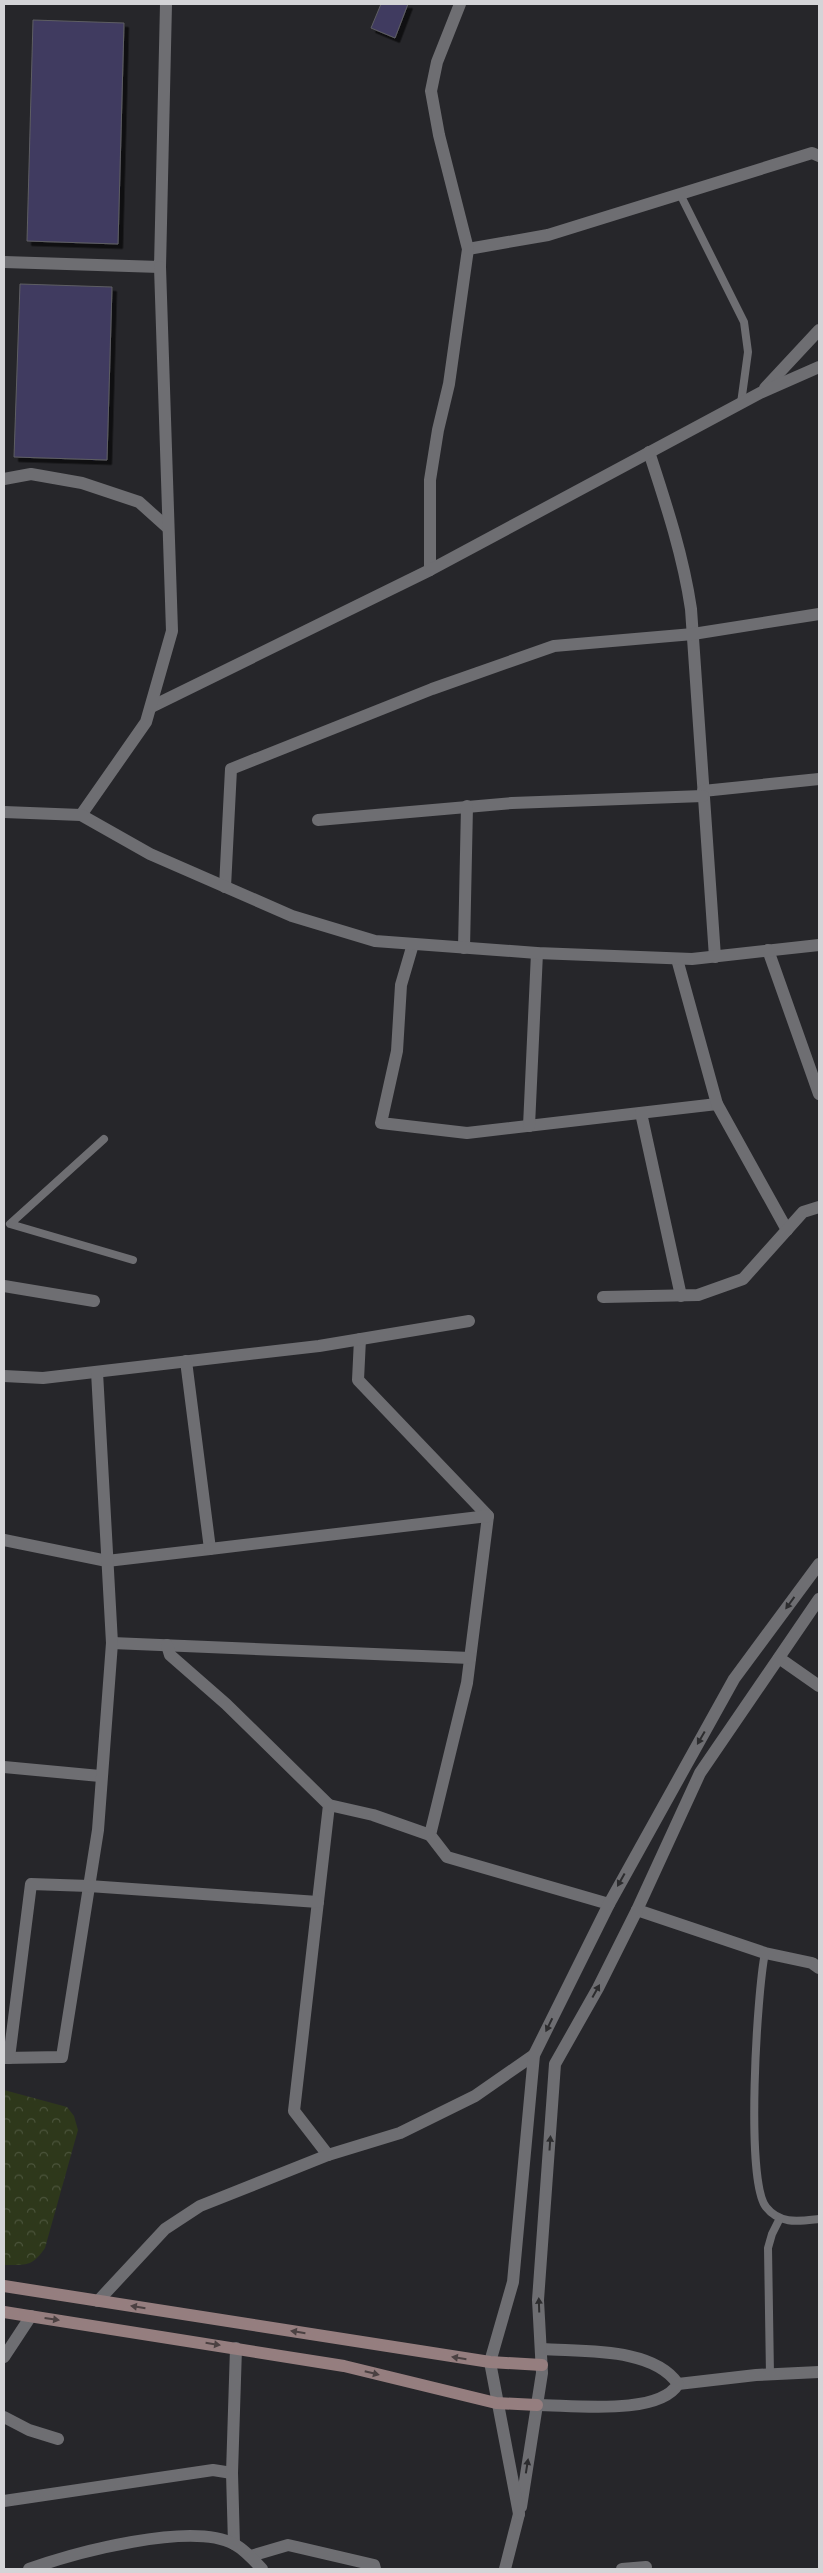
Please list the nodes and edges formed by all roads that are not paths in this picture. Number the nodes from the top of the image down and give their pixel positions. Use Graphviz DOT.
graph roads {
  1 [pos="166,4"];
  2 [pos="460,4"];
  3 [pos="819,156"];
  4 [pos="680,194"];
  5 [pos="468,249"];
  6 [pos="4,262"];
  7 [pos="160,266"];
  8 [pos="819,330"];
  9 [pos="819,367"];
  10 [pos="760,393"];
  11 [pos="741,403"];
  12 [pos="649,452"];
  13 [pos="4,479"];
  14 [pos="168,528"];
  15 [pos="430,570"];
  16 [pos="819,614"];
  17 [pos="693,634"];
  18 [pos="151,706"];
  19 [pos="819,779"];
  20 [pos="703,793"];
  21 [pos="467,806"];
  22 [pos="4,812"];
  23 [pos="81,815"];
  24 [pos="318,820"];
  25 [pos="225,887"];
  26 [pos="413,944"];
  27 [pos="819,945"];
  28 [pos="464,948"];
  29 [pos="768,950"];
  30 [pos="537,953"];
  31 [pos="715,957"];
  32 [pos="677,959"];
  33 [pos="819,1094"];
  34 [pos="717,1104"];
  35 [pos="641,1113"];
  36 [pos="529,1126"];
  37 [pos="104,1139"];
  38 [pos="819,1206"];
  39 [pos="787,1230"];
  40 [pos="133,1260"];
  41 [pos="4,1286"];
  42 [pos="681,1296"];
  43 [pos="603,1297"];
  44 [pos="94,1301"];
  45 [pos="469,1321"];
  46 [pos="360,1339"];
  47 [pos="186,1361"];
  48 [pos="97,1372"];
  49 [pos="4,1376"];
  50 [pos="488,1516"];
  51 [pos="4,1540"];
  52 [pos="210,1549"];
  53 [pos="107,1561"];
  54 [pos="819,1564"];
  55 [pos="819,1599"];
  56 [pos="112,1643"];
  57 [pos="167,1645"];
  58 [pos="470,1658"];
  59 [pos="779,1658"];
  60 [pos="819,1686"];
  61 [pos="4,1767"];
  62 [pos="100,1776"];
  63 [pos="329,1805"];
  64 [pos="430,1835"];
  65 [pos="89,1886"];
  66 [pos="318,1902"];
  67 [pos="609,1904"];
  68 [pos="637,1910"];
  69 [pos="765,1953"];
  70 [pos="817,1961"];
  71 [pos="534,2055"];
  72 [pos="6,2058"];
  73 [pos="328,2155"];
  74 [pos="780,2218"];
  75 [pos="819,2219"];
  76 [pos="4,2286"];
  77 [pos="98,2301"];
  78 [pos="4,2312"];
  79 [pos="31,2316"];
  80 [pos="236,2348"];
  81 [pos="542,2349"];
  82 [pos="4,2357"];
  83 [pos="490,2362"];
  84 [pos="542,2365"];
  85 [pos="819,2372"];
  86 [pos="770,2375"];
  87 [pos="678,2384"];
  88 [pos="496,2403"];
  89 [pos="537,2405"];
  90 [pos="4,2417"];
  91 [pos="58,2440"];
  92 [pos="232,2473"];
  93 [pos="4,2502"];
  94 [pos="520,2514"];
  95 [pos="234,2544"];
  96 [pos="251,2556"];
  97 [pos="646,2567"];
  98 [pos="29,2569"];
  99 [pos="262,2569"];
  100 [pos="375,2569"];
  101 [pos="505,2569"];
  102 [pos="622,2569"];
  1 -- 7 [label="street"];
  2 -- 5 [label="street"];
  3 -- 4 [label="street"];
  4 -- 5 [label="street"];
  4 -- 11 [label="lane"];
  5 -- 15 [label="street"];
  6 -- 7 [label="street"];
  7 -- 14 [label="street"];
  8 -- 10 [label="street"];
  9 -- 10 [label="street"];
  10 -- 11 [label="street"];
  11 -- 12 [label="street"];
  12 -- 15 [label="street"];
  12 -- 17 [label="street"];
  13 -- 14 [label="street"];
  14 -- 18 [label="street"];
  15 -- 18 [label="street"];
  16 -- 17 [label="street"];
  17 -- 20 [label="street"];
  17 -- 25 [label="street"];
  18 -- 23 [label="street"];
  19 -- 20 [label="street"];
  20 -- 21 [label="street"];
  20 -- 31 [label="street"];
  21 -- 24 [label="street"];
  21 -- 28 [label="street"];
  22 -- 23 [label="street"];
  23 -- 25 [label="street"];
  25 -- 26 [label="street"];
  26 -- 28 [label="street"];
  26 -- 36 [label="street"];
  27 -- 29 [label="street"];
  28 -- 30 [label="street"];
  29 -- 31 [label="street"];
  29 -- 33 [label="street"];
  30 -- 32 [label="street"];
  30 -- 36 [label="street"];
  31 -- 32 [label="street"];
  32 -- 34 [label="street"];
  34 -- 35 [label="street"];
  34 -- 39 [label="street"];
  35 -- 36 [label="street"];
  35 -- 42 [label="street"];
  37 -- 40 [label="lane"];
  38 -- 39 [label="street"];
  39 -- 42 [label="street"];
  41 -- 44 [label="street"];
  42 -- 43 [label="street"];
  45 -- 46 [label="street"];
  46 -- 47 [label="street"];
  46 -- 50 [label="street"];
  47 -- 48 [label="street"];
  47 -- 52 [label="street"];
  48 -- 49 [label="street"];
  48 -- 53 [label="street"];
  50 -- 52 [label="street"];
  50 -- 58 [label="street"];
  51 -- 53 [label="street"];
  52 -- 53 [label="street"];
  53 -- 56 [label="street"];
  54 -- 67 [label="street, one-way"];
  55 -- 59 [label="street"];
  56 -- 57 [label="street"];
  56 -- 62 [label="street"];
  57 -- 58 [label="street"];
  57 -- 63 [label="street"];
  58 -- 64 [label="street"];
  59 -- 60 [label="street"];
  59 -- 68 [label="street"];
  61 -- 62 [label="street"];
  62 -- 65 [label="street"];
  63 -- 64 [label="street"];
  63 -- 66 [label="street"];
  64 -- 67 [label="street"];
  65 -- 66 [label="street"];
  65 -- 72 [label="street"];
  65 -- 72 [label="street"];
  66 -- 73 [label="street"];
  67 -- 71 [label="street, one-way"];
  68 -- 69 [label="street"];
  81 -- 68 [label="street, one-way"];
  69 -- 70 [label="street"];
  69 -- 74 [label="lane"];
  71 -- 73 [label="street"];
  71 -- 83 [label="street"];
  73 -- 77 [label="street"];
  74 -- 75 [label="lane"];
  74 -- 86 [label="lane"];
  76 -- 77 [label="main road"];
  83 -- 77 [label="main road, one-way"];
  78 -- 79 [label="main road"];
  79 -- 80 [label="main road, one-way"];
  79 -- 82 [label="street"];
  80 -- 88 [label="main road, one-way"];
  80 -- 92 [label="street"];
  81 -- 84 [label="street"];
  81 -- 87 [label="street"];
  83 -- 84 [label="main road"];
  83 -- 88 [label="street"];
  84 -- 89 [label="street"];
  85 -- 86 [label="street"];
  86 -- 87 [label="street"];
  87 -- 89 [label="street"];
  88 -- 89 [label="main road"];
  88 -- 94 [label="street"];
  94 -- 89 [label="street, one-way"];
  90 -- 91 [label="street"];
  92 -- 93 [label="street"];
  92 -- 95 [label="street"];
  94 -- 101 [label="street"];
  95 -- 96 [label="street"];
  95 -- 98 [label="street"];
  96 -- 99 [label="street"];
  96 -- 100 [label="street"];
  97 -- 102 [label="street"];
}
